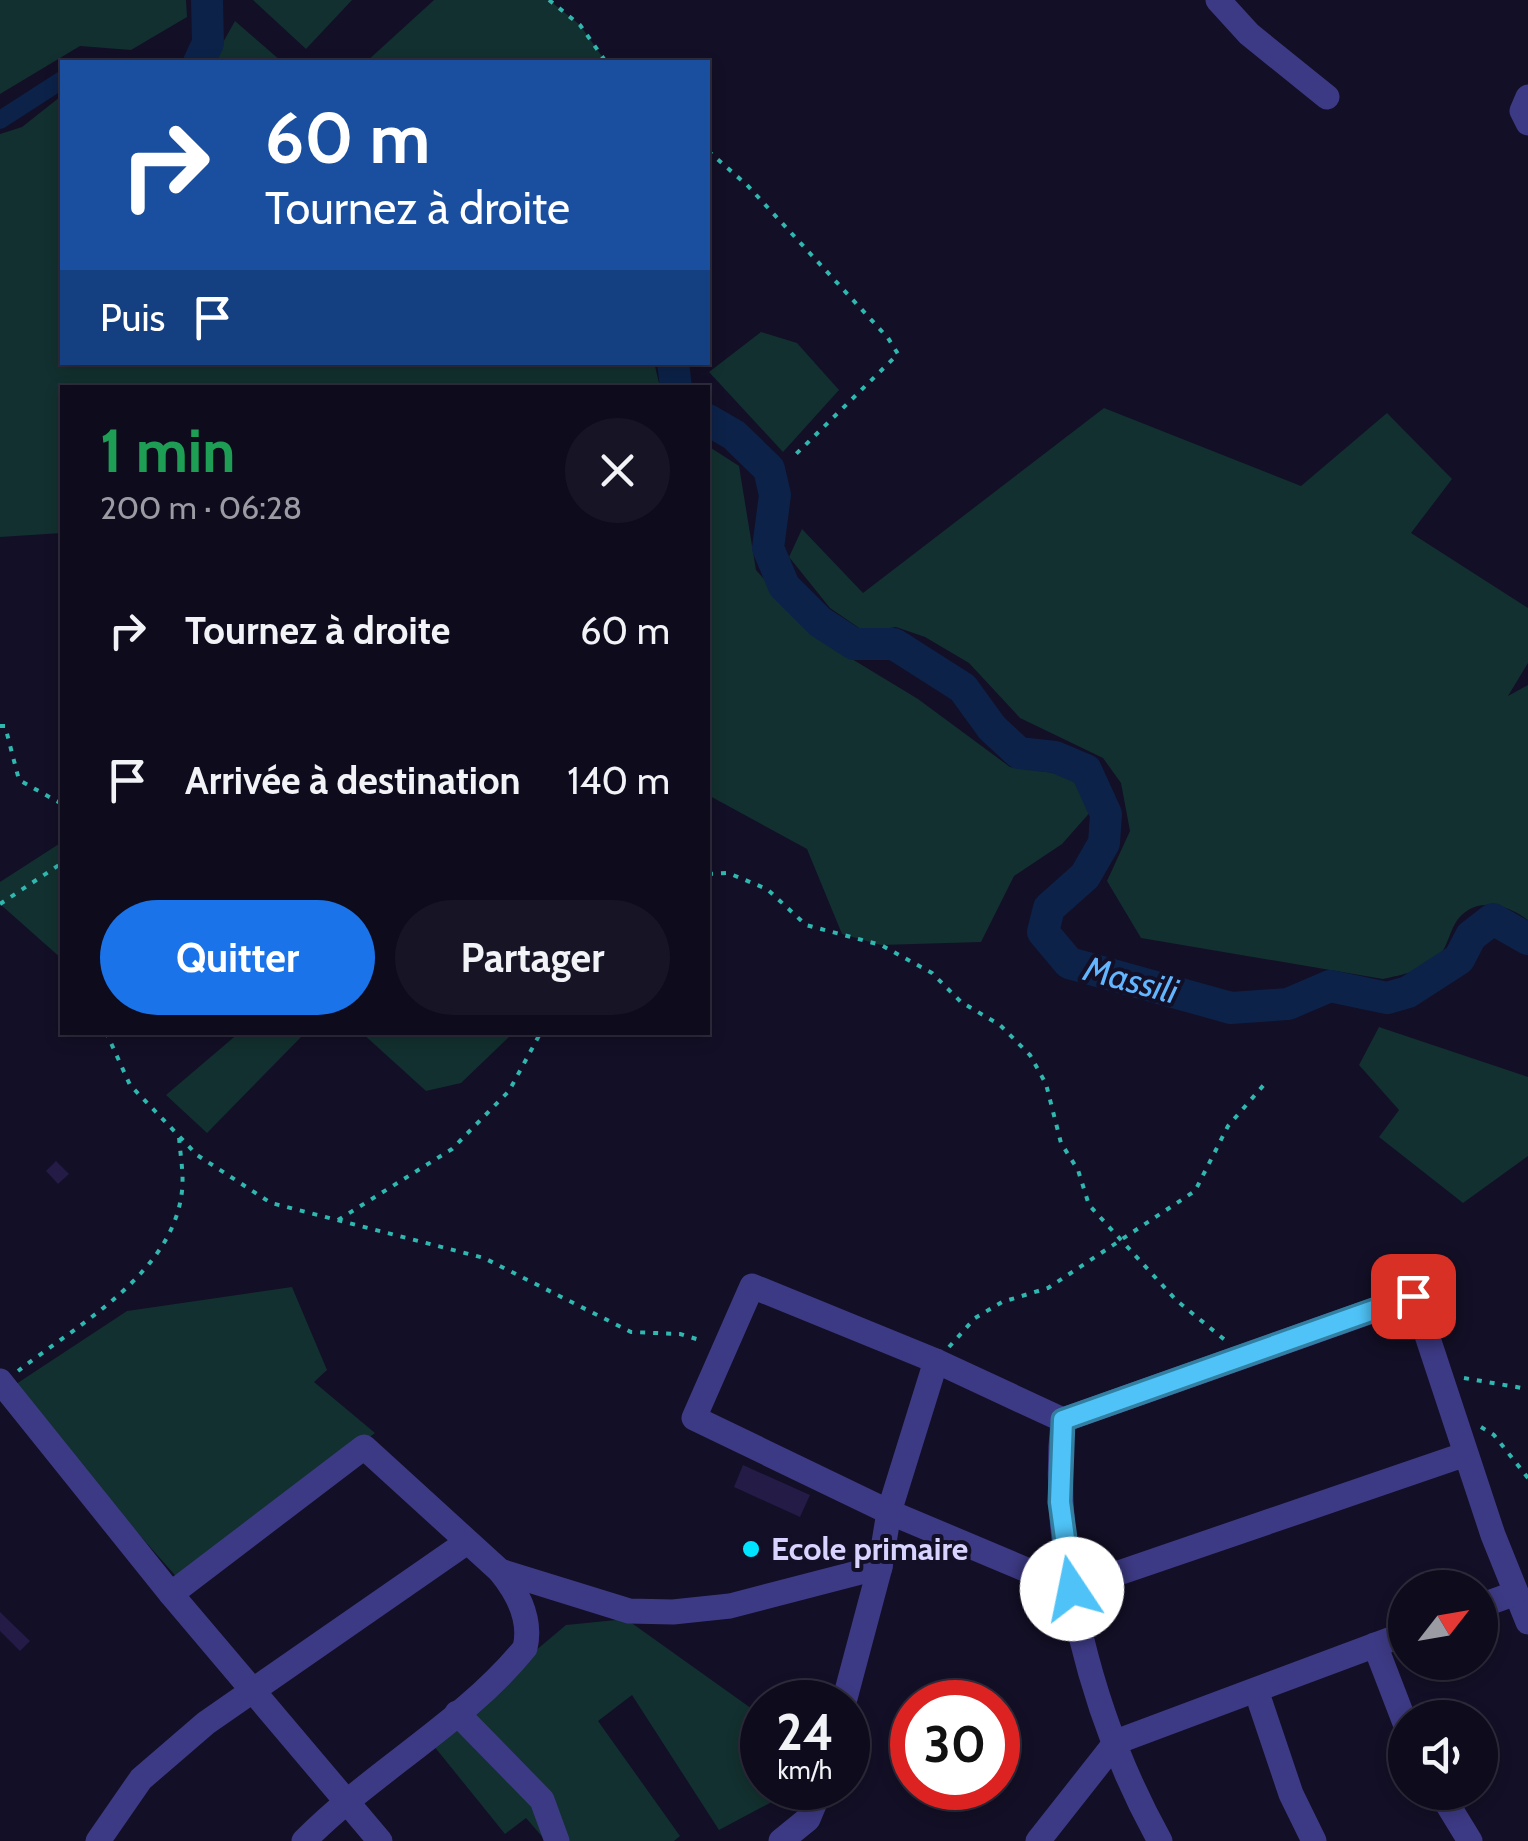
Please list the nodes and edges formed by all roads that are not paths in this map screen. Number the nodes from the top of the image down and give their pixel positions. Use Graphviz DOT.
graph roads {
  1 [pos="1218,0"];
  2 [pos="1327,96"];
  3 [pos="1528,97"];
  4 [pos="1528,123"];
  5 [pos="936,1361"];
  6 [pos="1,1382"];
  7 [pos="1063,1420"];
  8 [pos="1466,1454"];
  9 [pos="889,1512"];
  10 [pos="467,1542"];
  11 [pos="880,1567"];
  12 [pos="500,1571"];
  13 [pos="1072,1589"];
  14 [pos="1516,1593"];
  15 [pos="171,1594"];
  16 [pos="1498,1600"];
  17 [pos="1528,1622"];
  18 [pos="1388,1640"];
  19 [pos="1375,1645"];
  20 [pos="850,1680"];
  21 [pos="255,1688"];
  22 [pos="1256,1690"];
  23 [pos="1396,1700"];
  24 [pos="457,1713"];
  25 [pos="1116,1742"];
  26 [pos="344,1800"];
  27 [pos="812,1810"];
  28 [pos="1451,1810"];
  29 [pos="98,1841"];
  30 [pos="304,1841"];
  31 [pos="380,1841"];
  32 [pos="556,1841"];
  33 [pos="780,1841"];
  34 [pos="1038,1841"];
  35 [pos="1160,1841"];
  36 [pos="1314,1841"];
  37 [pos="1470,1841"];
  1 -- 2 [label="street"];
  3 -- 4 [label="street"];
  5 -- 7 [label="street"];
  5 -- 9 [label="street"];
  5 -- 9 [label="street"];
  6 -- 15 [label="street"];
  7 -- 8 [label="street"];
  7 -- 13 [label="street"];
  8 -- 13 [label="street"];
  8 -- 14 [label="street"];
  9 -- 11 [label="street"];
  9 -- 13 [label="street"];
  10 -- 12 [label="street"];
  10 -- 15 [label="street"];
  10 -- 21 [label="street"];
  11 -- 12 [label="street"];
  11 -- 20 [label="street"];
  12 -- 24 [label="street"];
  13 -- 25 [label="street"];
  14 -- 16 [label="street"];
  14 -- 17 [label="street"];
  15 -- 21 [label="street"];
  18 -- 19 [label="street"];
  19 -- 22 [label="street"];
  19 -- 23 [label="street"];
  21 -- 26 [label="street"];
  21 -- 29 [label="street"];
  22 -- 25 [label="street"];
  22 -- 36 [label="street"];
  24 -- 26 [label="street"];
  24 -- 32 [label="street"];
  25 -- 34 [label="street"];
  25 -- 35 [label="street"];
  26 -- 30 [label="street"];
  26 -- 31 [label="street"];
  27 -- 33 [label="street"];
  28 -- 37 [label="street"];
}
